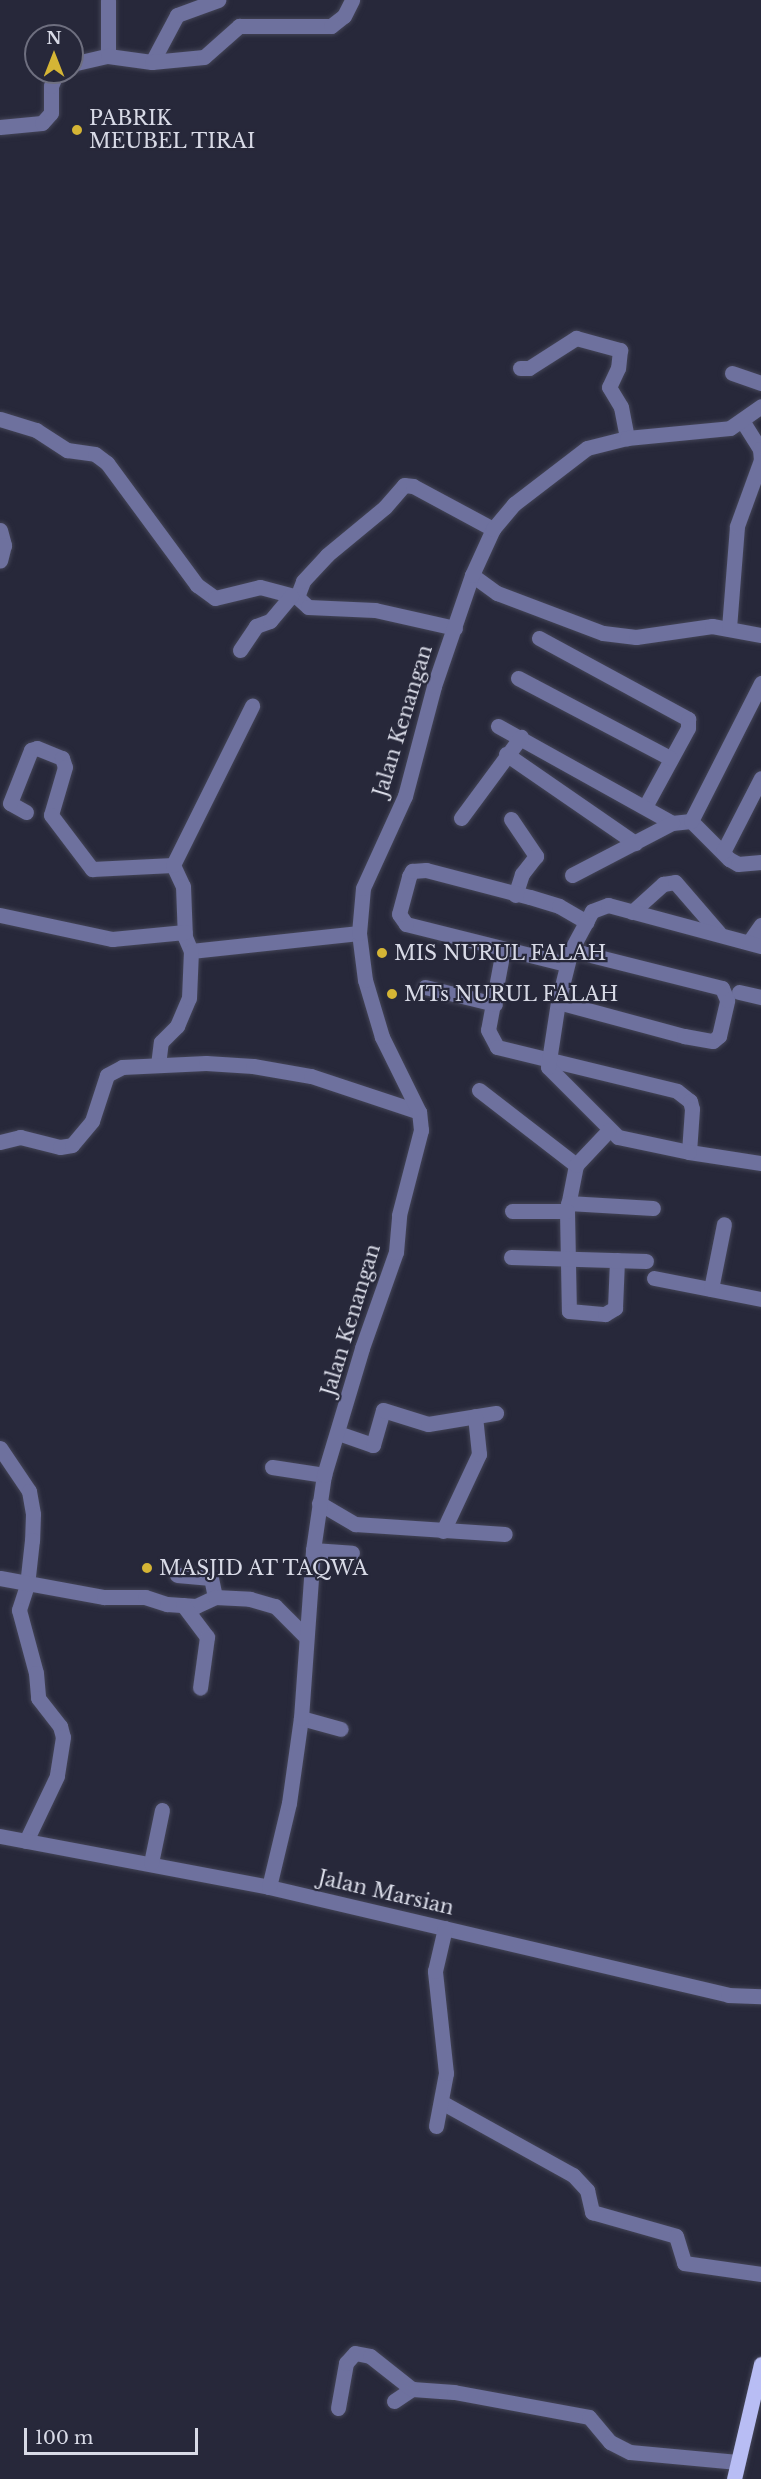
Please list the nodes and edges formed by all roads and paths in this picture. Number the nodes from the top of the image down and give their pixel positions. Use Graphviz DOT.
graph roads {
  1 [pos="108,0"];
  2 [pos="218,0"];
  3 [pos="352,0"];
  4 [pos="108,56"];
  5 [pos="84,61"];
  6 [pos="152,63"];
  7 [pos="52,84"];
  8 [pos="0,128"];
  9 [pos="520,368"];
  10 [pos="732,373"];
  11 [pos="761,382"];
  12 [pos="761,406"];
  13 [pos="0,419"];
  14 [pos="743,422"];
  15 [pos="627,438"];
  16 [pos="761,460"];
  17 [pos="493,529"];
  18 [pos="0,530"];
  19 [pos="0,561"];
  20 [pos="472,575"];
  21 [pos="294,597"];
  22 [pos="455,627"];
  23 [pos="729,628"];
  24 [pos="761,635"];
  25 [pos="539,638"];
  26 [pos="240,650"];
  27 [pos="518,678"];
  28 [pos="761,683"];
  29 [pos="252,706"];
  30 [pos="498,726"];
  31 [pos="521,737"];
  32 [pos="507,754"];
  33 [pos="670,758"];
  34 [pos="761,778"];
  35 [pos="646,805"];
  36 [pos="26,812"];
  37 [pos="461,818"];
  38 [pos="512,819"];
  39 [pos="691,821"];
  40 [pos="672,823"];
  41 [pos="635,843"];
  42 [pos="723,852"];
  43 [pos="761,862"];
  44 [pos="172,865"];
  45 [pos="572,875"];
  46 [pos="515,895"];
  47 [pos="632,912"];
  48 [pos="0,915"];
  49 [pos="587,922"];
  50 [pos="761,925"];
  51 [pos="185,932"];
  52 [pos="359,933"];
  53 [pos="719,933"];
  54 [pos="755,944"];
  55 [pos="503,950"];
  56 [pos="190,951"];
  57 [pos="569,957"];
  58 [pos="425,987"];
  59 [pos="739,992"];
  60 [pos="761,997"];
  61 [pos="558,1002"];
  62 [pos="495,1004"];
  63 [pos="548,1060"];
  64 [pos="158,1065"];
  65 [pos="479,1090"];
  66 [pos="419,1112"];
  67 [pos="609,1130"];
  68 [pos="0,1142"];
  69 [pos="689,1152"];
  70 [pos="761,1163"];
  71 [pos="576,1166"];
  72 [pos="567,1207"];
  73 [pos="653,1208"];
  74 [pos="512,1210"];
  75 [pos="724,1224"];
  76 [pos="566,1256"];
  77 [pos="511,1257"];
  78 [pos="617,1260"];
  79 [pos="646,1261"];
  80 [pos="654,1278"];
  81 [pos="711,1289"];
  82 [pos="761,1299"];
  83 [pos="496,1413"];
  84 [pos="475,1416"];
  85 [pos="338,1434"];
  86 [pos="0,1448"];
  87 [pos="272,1467"];
  88 [pos="324,1474"];
  89 [pos="320,1503"];
  90 [pos="443,1531"];
  91 [pos="505,1534"];
  92 [pos="313,1550"];
  93 [pos="352,1553"];
  94 [pos="177,1575"];
  95 [pos="0,1578"];
  96 [pos="27,1585"];
  97 [pos="215,1597"];
  98 [pos="183,1605"];
  99 [pos="306,1637"];
  100 [pos="200,1688"];
  101 [pos="301,1718"];
  102 [pos="340,1729"];
  103 [pos="162,1810"];
  104 [pos="0,1836"];
  105 [pos="26,1840"];
  106 [pos="151,1863"];
  107 [pos="269,1887"];
  108 [pos="445,1928"];
  109 [pos="761,1996"];
  110 [pos="443,2103"];
  111 [pos="436,2126"];
  112 [pos="761,2274"];
  113 [pos="761,2364"];
  114 [pos="412,2389"];
  115 [pos="394,2401"];
  116 [pos="338,2408"];
  117 [pos="738,2462"];
  118 [pos="734,2479"];
  1 -- 4 [label="street"];
  2 -- 6 [label="street"];
  3 -- 6 [label="street"];
  4 -- 5 [label="street"];
  4 -- 6 [label="street"];
  7 -- 8 [label="street"];
  9 -- 15 [label="street"];
  10 -- 11 [label="street"];
  12 -- 14 [label="street, Jalan Kenangan"];
  13 -- 21 [label="street"];
  14 -- 15 [label="street, Jalan Kenangan"];
  14 -- 16 [label="street"];
  15 -- 17 [label="street, Jalan Kenangan"];
  16 -- 23 [label="street"];
  17 -- 20 [label="street, Jalan Kenangan"];
  17 -- 21 [label="street"];
  18 -- 19 [label="street"];
  20 -- 22 [label="street, Jalan Kenangan"];
  20 -- 23 [label="street"];
  21 -- 22 [label="street"];
  21 -- 26 [label="street"];
  22 -- 52 [label="street, Jalan Kenangan"];
  23 -- 24 [label="street"];
  25 -- 33 [label="street"];
  27 -- 33 [label="street"];
  28 -- 39 [label="street"];
  29 -- 44 [label="street"];
  30 -- 31 [label="street"];
  31 -- 32 [label="street"];
  31 -- 35 [label="street"];
  32 -- 37 [label="street"];
  32 -- 41 [label="street"];
  33 -- 35 [label="street"];
  34 -- 42 [label="street"];
  35 -- 40 [label="street"];
  36 -- 44 [label="street"];
  38 -- 46 [label="street"];
  39 -- 40 [label="street"];
  39 -- 42 [label="street"];
  40 -- 41 [label="street"];
  41 -- 45 [label="street"];
  42 -- 43 [label="street"];
  44 -- 51 [label="street"];
  46 -- 49 [label="street"];
  46 -- 55 [label="street"];
  47 -- 49 [label="street"];
  47 -- 53 [label="street"];
  47 -- 53 [label="street"];
  48 -- 51 [label="street"];
  49 -- 57 [label="street"];
  50 -- 54 [label="street"];
  51 -- 56 [label="street"];
  52 -- 56 [label="street"];
  52 -- 66 [label="street, Jalan Kenangan"];
  53 -- 54 [label="street"];
  55 -- 57 [label="street"];
  55 -- 62 [label="street"];
  56 -- 64 [label="street"];
  57 -- 61 [label="street"];
  57 -- 61 [label="street"];
  58 -- 62 [label="street"];
  59 -- 60 [label="street"];
  61 -- 63 [label="street"];
  62 -- 63 [label="street"];
  63 -- 67 [label="street"];
  63 -- 69 [label="street"];
  64 -- 66 [label="street"];
  64 -- 68 [label="street"];
  65 -- 71 [label="street"];
  66 -- 85 [label="street, Jalan Kenangan"];
  67 -- 69 [label="street"];
  67 -- 71 [label="street"];
  69 -- 70 [label="street"];
  71 -- 72 [label="street"];
  72 -- 73 [label="street"];
  72 -- 74 [label="street"];
  72 -- 76 [label="street"];
  75 -- 81 [label="street"];
  76 -- 77 [label="street"];
  76 -- 78 [label="street"];
  76 -- 78 [label="street"];
  78 -- 79 [label="street"];
  80 -- 81 [label="street"];
  81 -- 82 [label="street"];
  83 -- 84 [label="street"];
  84 -- 85 [label="street"];
  84 -- 90 [label="street"];
  85 -- 88 [label="street, Jalan Kenangan"];
  86 -- 96 [label="street"];
  87 -- 88 [label="street"];
  88 -- 89 [label="street, Jalan Kenangan"];
  89 -- 90 [label="street"];
  89 -- 92 [label="street, Jalan Kenangan"];
  90 -- 91 [label="street"];
  92 -- 93 [label="street"];
  92 -- 99 [label="street, Jalan Kenangan"];
  94 -- 97 [label="street"];
  95 -- 96 [label="street"];
  96 -- 98 [label="street"];
  96 -- 105 [label="street"];
  97 -- 98 [label="street"];
  97 -- 99 [label="street"];
  98 -- 100 [label="street"];
  99 -- 101 [label="street, Jalan Kenangan"];
  101 -- 102 [label="street"];
  101 -- 107 [label="street, Jalan Kenangan"];
  103 -- 106 [label="street"];
  104 -- 105 [label="street, Jalan Marsian"];
  105 -- 106 [label="street, Jalan Marsian"];
  106 -- 107 [label="street, Jalan Marsian"];
  107 -- 108 [label="street, Jalan Marsian"];
  108 -- 109 [label="street, Jalan Marsian"];
  108 -- 110 [label="street"];
  110 -- 111 [label="street"];
  110 -- 112 [label="street"];
  113 -- 117 [label="main road"];
  114 -- 115 [label="street"];
  114 -- 116 [label="street"];
  114 -- 117 [label="street"];
  117 -- 118 [label="main road"];
}
